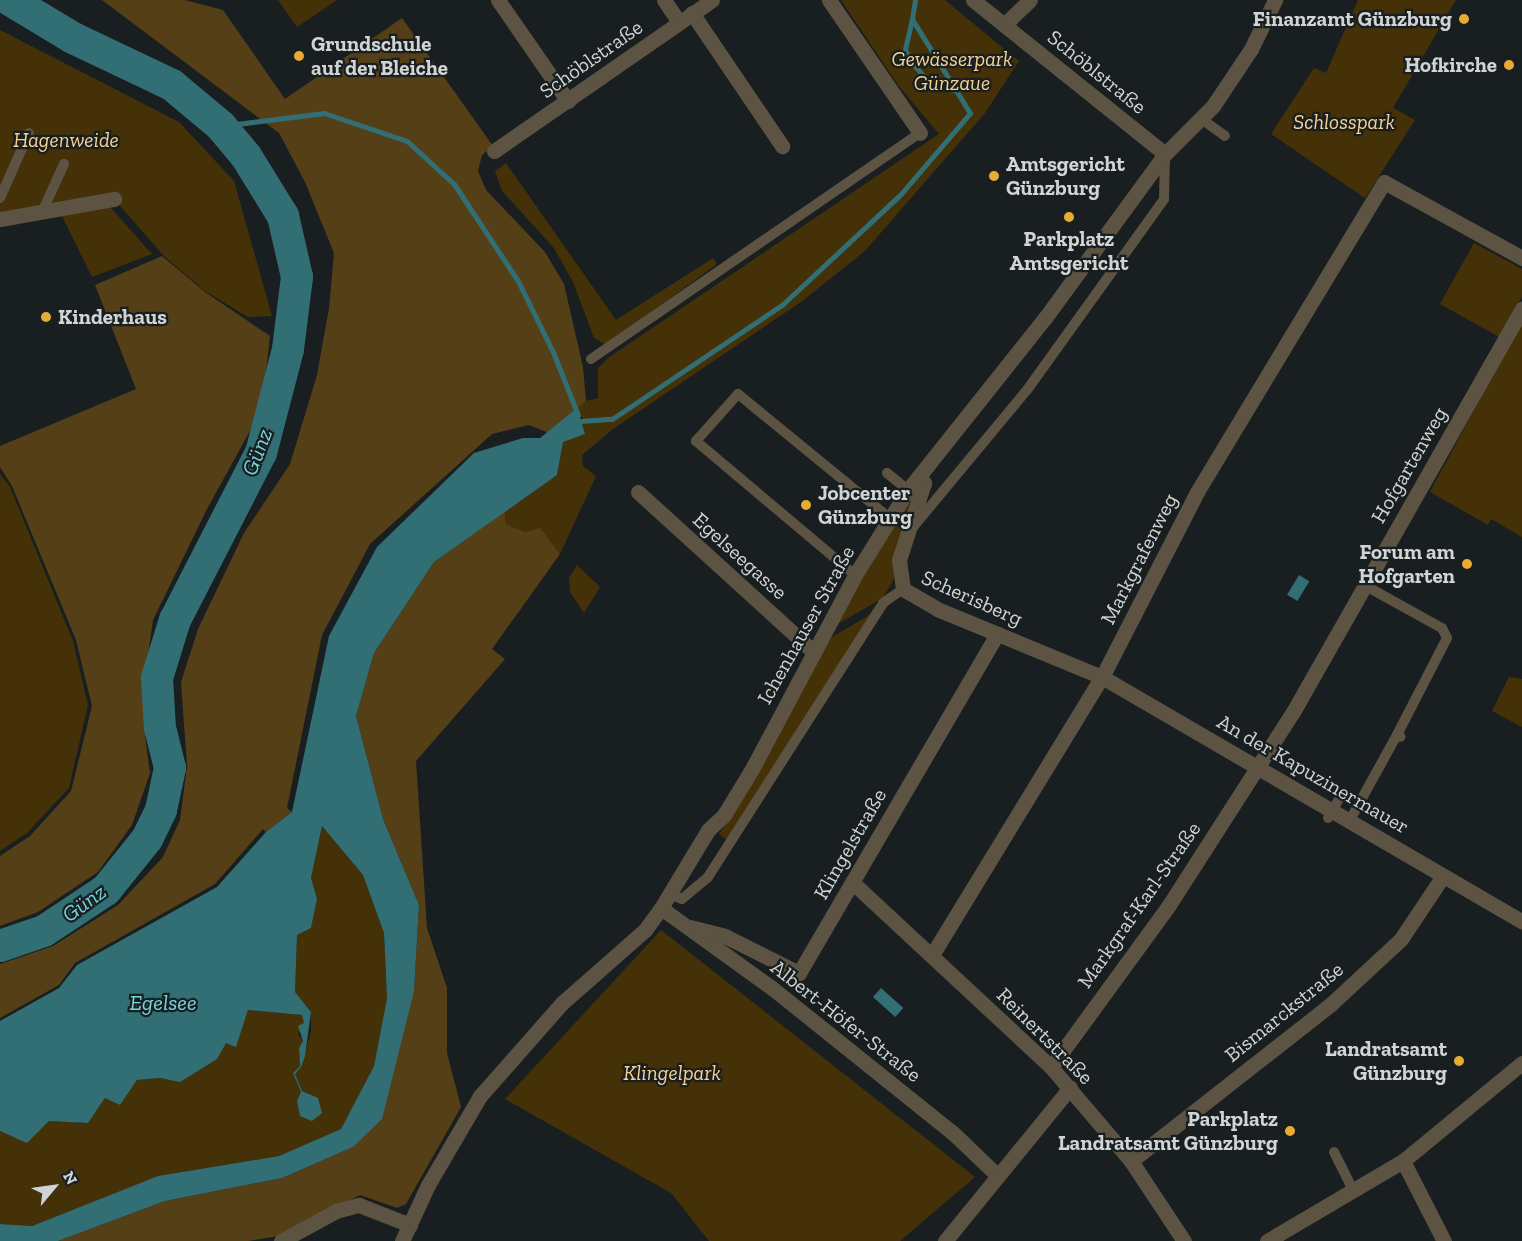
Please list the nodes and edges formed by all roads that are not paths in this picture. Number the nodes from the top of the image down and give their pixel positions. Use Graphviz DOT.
graph roads {
  1 [pos="498,0"];
  2 [pos="664,0"];
  3 [pos="829,0"];
  4 [pos="973,0"];
  5 [pos="1029,0"];
  6 [pos="1275,0"];
  7 [pos="695,9"];
  8 [pos="1004,25"];
  9 [pos="568,101"];
  10 [pos="1203,120"];
  11 [pos="29,133"];
  12 [pos="920,133"];
  13 [pos="1225,136"];
  14 [pos="782,146"];
  15 [pos="494,151"];
  16 [pos="1165,154"];
  17 [pos="64,164"];
  18 [pos="0,198"];
  19 [pos="114,199"];
  20 [pos="42,213"];
  21 [pos="0,219"];
  22 [pos="1522,258"];
  23 [pos="1522,309"];
  24 [pos="591,359"];
  25 [pos="887,473"];
  26 [pos="918,476"];
  27 [pos="909,490"];
  28 [pos="638,492"];
  29 [pos="892,520"];
  30 [pos="909,532"];
  31 [pos="855,575"];
  32 [pos="1364,585"];
  33 [pos="903,590"];
  34 [pos="997,634"];
  35 [pos="813,651"];
  36 [pos="1102,677"];
  37 [pos="1259,766"];
  38 [pos="1350,820"];
  39 [pos="1443,876"];
  40 [pos="852,882"];
  41 [pos="670,894"];
  42 [pos="662,908"];
  43 [pos="1503,909"];
  44 [pos="1522,913"];
  45 [pos="1522,921"];
  46 [pos="690,927"];
  47 [pos="932,955"];
  48 [pos="1522,1063"];
  49 [pos="1051,1067"];
  50 [pos="1070,1088"];
  51 [pos="1334,1152"];
  52 [pos="1131,1161"];
  53 [pos="1403,1161"];
  54 [pos="998,1176"];
  55 [pos="1354,1192"];
  56 [pos="410,1225"];
  57 [pos="281,1241"];
  58 [pos="402,1241"];
  59 [pos="945,1241"];
  60 [pos="1184,1241"];
  61 [pos="1267,1241"];
  62 [pos="1444,1241"];
  1 -- 9 [label="street"];
  2 -- 7 [label="street"];
  3 -- 12 [label="street"];
  4 -- 8 [label="street, Schöblstraße"];
  5 -- 8 [label="street"];
  6 -- 10 [label="street, Ichenhauser Straße"];
  7 -- 9 [label="street, Schöblstraße"];
  7 -- 14 [label="street"];
  8 -- 16 [label="street, Schöblstraße"];
  9 -- 15 [label="street, Schöblstraße"];
  10 -- 13 [label="lane"];
  10 -- 16 [label="street, Ichenhauser Straße"];
  11 -- 18 [label="lane"];
  12 -- 24 [label="lane"];
  16 -- 26 [label="street, Ichenhauser Straße"];
  16 -- 30 [label="lane"];
  17 -- 20 [label="lane"];
  19 -- 20 [label="street"];
  20 -- 21 [label="street"];
  22 -- 36 [label="street, Markgrafenweg"];
  23 -- 32 [label="street, Hofgartenweg"];
  25 -- 27 [label="lane"];
  26 -- 27 [label="street, Ichenhauser Straße"];
  26 -- 30 [label="street, Scherisberg"];
  27 -- 29 [label="street, Ichenhauser Straße"];
  28 -- 35 [label="street, Egelseegasse"];
  29 -- 31 [label="street, Ichenhauser Straße"];
  29 -- 31 [label="lane"];
  30 -- 33 [label="street, Scherisberg"];
  31 -- 35 [label="street, Ichenhauser Straße"];
  32 -- 37 [label="street, Hofgartenweg"];
  32 -- 38 [label="lane"];
  33 -- 34 [label="street, Scherisberg"];
  33 -- 41 [label="lane"];
  34 -- 36 [label="street, Scherisberg"];
  34 -- 40 [label="street, Klingelstraße"];
  35 -- 41 [label="street, Ichenhauser Straße"];
  36 -- 37 [label="street, An der Kapuzinermauer"];
  36 -- 47 [label="street, Markgrafenweg"];
  37 -- 38 [label="street, An der Kapuzinermauer"];
  37 -- 49 [label="street, Markgraf-Karl-Straße"];
  38 -- 39 [label="street, An der Kapuzinermauer"];
  39 -- 43 [label="street, An der Kapuzinermauer"];
  39 -- 52 [label="street, Bismarckstraße"];
  40 -- 46 [label="street, Klingelstraße"];
  40 -- 47 [label="street, Reinertstraße"];
  41 -- 42 [label="street, Ichenhauser Straße"];
  42 -- 46 [label="street, Albert-Höfer-Straße"];
  42 -- 56 [label="street, Ichenhauser Straße"];
  43 -- 44 [label="street, An der Kapuzinermauer"];
  43 -- 45 [label="street, An der Kapuzinermauer"];
  46 -- 54 [label="street, Albert-Höfer-Straße"];
  47 -- 49 [label="street, Reinertstraße"];
  48 -- 53 [label="street"];
  49 -- 50 [label="street, Reinertstraße"];
  50 -- 52 [label="street, Reinertstraße"];
  50 -- 54 [label="street"];
  51 -- 55 [label="lane"];
  52 -- 60 [label="street, Reinertstraße"];
  53 -- 55 [label="street"];
  53 -- 62 [label="street"];
  54 -- 59 [label="street"];
  55 -- 61 [label="street"];
  56 -- 57 [label="street"];
  56 -- 58 [label="street, Ichenhauser Straße"];
}
